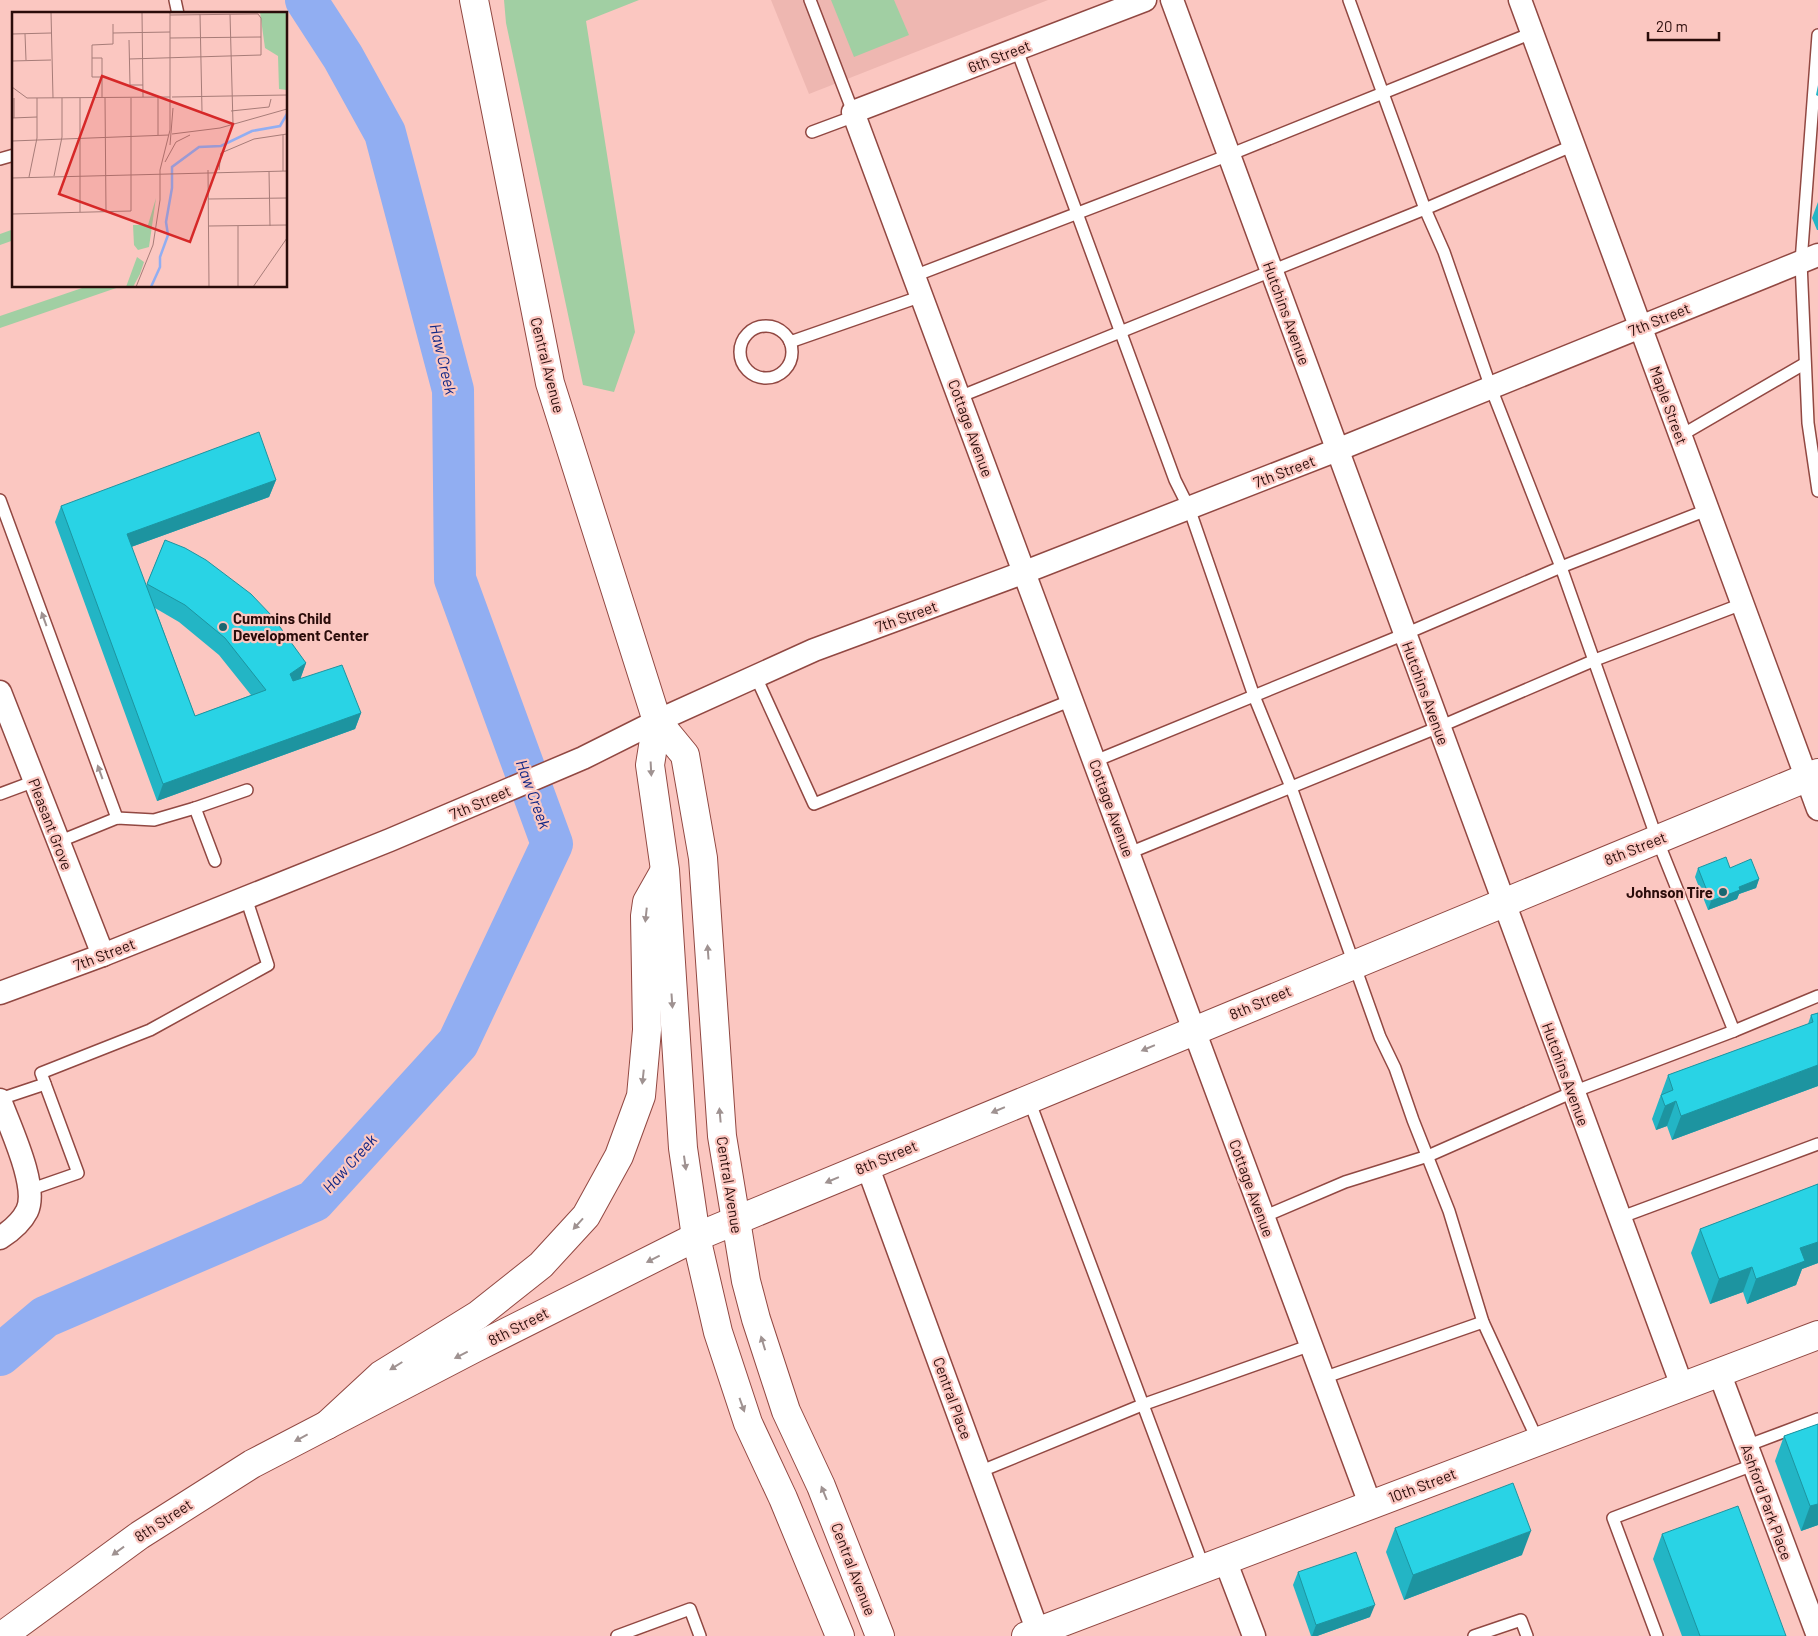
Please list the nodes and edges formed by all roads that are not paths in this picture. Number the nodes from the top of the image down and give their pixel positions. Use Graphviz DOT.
graph roads {
  1 [pos="474,0"];
  2 [pos="810,0"];
  3 [pos="1145,0"];
  4 [pos="1172,0"];
  5 [pos="1349,0"];
  6 [pos="1520,0"];
  7 [pos="1532,33"];
  8 [pos="1818,34"];
  9 [pos="1017,50"];
  10 [pos="1382,92"];
  11 [pos="854,114"];
  12 [pos="812,132"];
  13 [pos="1574,146"];
  14 [pos="1229,155"];
  15 [pos="1425,209"];
  16 [pos="1077,214"];
  17 [pos="1809,259"];
  18 [pos="1272,271"];
  19 [pos="918,286"];
  20 [pos="1640,327"];
  21 [pos="1122,332"];
  22 [pos="790,342"];
  23 [pos="1804,364"];
  24 [pos="1491,388"];
  25 [pos="960,396"];
  26 [pos="1813,422"];
  27 [pos="1680,436"];
  28 [pos="1337,450"];
  29 [pos="1818,491"];
  30 [pos="0,500"];
  31 [pos="1189,508"];
  32 [pos="1707,510"];
  33 [pos="1561,567"];
  34 [pos="1025,572"];
  35 [pos="1742,604"];
  36 [pos="1405,634"];
  37 [pos="1595,660"];
  38 [pos="756,677"];
  39 [pos="0,692"];
  40 [pos="1254,696"];
  41 [pos="1072,700"];
  42 [pos="657,721"];
  43 [pos="1438,727"];
  44 [pos="1094,761"];
  45 [pos="1812,775"];
  46 [pos="34,781"];
  47 [pos="1291,787"];
  48 [pos="247,790"];
  49 [pos="0,794"];
  50 [pos="196,808"];
  51 [pos="1818,809"];
  52 [pos="117,818"];
  53 [pos="1657,839"];
  54 [pos="58,842"];
  55 [pos="1129,853"];
  56 [pos="215,861"];
  57 [pos="665,870"];
  58 [pos="246,898"];
  59 [pos="1502,902"];
  60 [pos="103,955"];
  61 [pos="1354,963"];
  62 [pos="0,993"];
  63 [pos="1818,996"];
  64 [pos="1194,1029"];
  65 [pos="1734,1031"];
  66 [pos="45,1084"];
  67 [pos="1573,1092"];
  68 [pos="1028,1098"];
  69 [pos="0,1099"];
  70 [pos="1818,1144"];
  71 [pos="1428,1156"];
  72 [pos="867,1165"];
  73 [pos="30,1190"];
  74 [pos="1263,1217"];
  75 [pos="1619,1218"];
  76 [pos="735,1220"];
  77 [pos="696,1237"];
  78 [pos="0,1238"];
  79 [pos="1483,1322"];
  80 [pos="1818,1336"];
  81 [pos="1311,1345"];
  82 [pos="1719,1372"];
  83 [pos="1323,1378"];
  84 [pos="1682,1386"];
  85 [pos="1142,1405"];
  86 [pos="1818,1419"];
  87 [pos="327,1425"];
  88 [pos="1538,1441"];
  89 [pos="1750,1455"];
  90 [pos="980,1472"];
  91 [pos="1370,1504"];
  92 [pos="1215,1564"];
  93 [pos="1044,1632"];
  94 [pos="1817,1633"];
  95 [pos="2,1636"];
  96 [pos="617,1636"];
  97 [pos="700,1636"];
  98 [pos="840,1636"];
  99 [pos="880,1636"];
  100 [pos="1254,1636"];
  101 [pos="1474,1636"];
  102 [pos="1527,1636"];
  103 [pos="1657,1636"];
  1 -- 42 [label="main road, Central Avenue"];
  2 -- 11 [label="lane"];
  3 -- 9 [label="street, 6th Street"];
  4 -- 14 [label="street, Hutchins Avenue"];
  5 -- 10 [label="lane"];
  6 -- 7 [label="street, Maple Street"];
  7 -- 10 [label="lane"];
  7 -- 13 [label="street, Maple Street"];
  8 -- 17 [label="lane"];
  9 -- 11 [label="street, 6th Street"];
  9 -- 16 [label="lane"];
  10 -- 14 [label="lane"];
  10 -- 15 [label="lane"];
  11 -- 12 [label="lane"];
  11 -- 19 [label="street, Cottage Avenue"];
  13 -- 15 [label="lane"];
  13 -- 20 [label="street, Maple Street"];
  14 -- 16 [label="lane"];
  14 -- 18 [label="street, Hutchins Avenue"];
  15 -- 18 [label="lane"];
  15 -- 24 [label="lane"];
  16 -- 19 [label="lane"];
  16 -- 21 [label="lane"];
  17 -- 20 [label="street, 7th Street"];
  17 -- 23 [label="lane"];
  18 -- 21 [label="lane"];
  18 -- 28 [label="street, Hutchins Avenue"];
  19 -- 22 [label="lane"];
  19 -- 25 [label="street, Cottage Avenue"];
  20 -- 24 [label="street, 7th Street"];
  20 -- 27 [label="street, Maple Street"];
  21 -- 25 [label="lane"];
  21 -- 31 [label="lane"];
  22 -- 22 [label="lane"];
  23 -- 26 [label="lane"];
  23 -- 27 [label="lane"];
  24 -- 28 [label="street, 7th Street"];
  24 -- 33 [label="lane"];
  25 -- 34 [label="street, Cottage Avenue"];
  26 -- 29 [label="lane"];
  27 -- 32 [label="street, Maple Street"];
  28 -- 31 [label="street, 7th Street"];
  28 -- 36 [label="street, Hutchins Avenue"];
  52 -- 30 [label="lane, one-way"];
  31 -- 34 [label="street, 7th Street"];
  31 -- 40 [label="lane"];
  32 -- 33 [label="lane"];
  32 -- 35 [label="street, Maple Street"];
  33 -- 36 [label="lane"];
  33 -- 37 [label="lane"];
  34 -- 38 [label="street, 7th Street"];
  34 -- 41 [label="street, Cottage Avenue"];
  35 -- 37 [label="lane"];
  35 -- 45 [label="street, Maple Street"];
  36 -- 40 [label="lane"];
  36 -- 43 [label="street, Hutchins Avenue"];
  37 -- 43 [label="lane"];
  37 -- 53 [label="lane"];
  38 -- 41 [label="lane"];
  38 -- 42 [label="street, 7th Street"];
  39 -- 46 [label="street, Pleasant Grove"];
  40 -- 44 [label="lane"];
  40 -- 47 [label="lane"];
  41 -- 44 [label="street, Cottage Avenue"];
  42 -- 57 [label="main road, Central Avenue, one-way"];
  42 -- 58 [label="street, 7th Street"];
  76 -- 42 [label="main road, Central Avenue, one-way"];
  43 -- 47 [label="lane"];
  43 -- 59 [label="street, Hutchins Avenue"];
  44 -- 55 [label="street, Cottage Avenue"];
  45 -- 51 [label="street, Maple Street"];
  45 -- 53 [label="main road, 8th Street"];
  46 -- 49 [label="lane"];
  46 -- 54 [label="street, Pleasant Grove"];
  47 -- 55 [label="lane"];
  47 -- 61 [label="lane"];
  48 -- 50 [label="lane"];
  50 -- 52 [label="lane"];
  50 -- 56 [label="lane"];
  52 -- 54 [label="lane"];
  53 -- 59 [label="main road, 8th Street"];
  53 -- 65 [label="lane"];
  54 -- 60 [label="street, Pleasant Grove"];
  55 -- 64 [label="street, Cottage Avenue"];
  57 -- 77 [label="main road, Central Avenue, one-way"];
  57 -- 87 [label="main road, one-way"];
  58 -- 60 [label="street, 7th Street"];
  58 -- 66 [label="lane"];
  59 -- 61 [label="main road, 8th Street"];
  59 -- 67 [label="street, Hutchins Avenue"];
  60 -- 62 [label="street, 7th Street"];
  61 -- 64 [label="main road, 8th Street"];
  61 -- 71 [label="lane"];
  63 -- 65 [label="lane"];
  64 -- 68 [label="main road, 8th Street, one-way"];
  64 -- 74 [label="street, Cottage Avenue"];
  65 -- 67 [label="lane"];
  66 -- 69 [label="lane"];
  66 -- 73 [label="lane"];
  67 -- 71 [label="lane"];
  67 -- 75 [label="street, Hutchins Avenue"];
  68 -- 72 [label="main road, 8th Street, one-way"];
  68 -- 85 [label="lane"];
  69 -- 73 [label="street"];
  70 -- 75 [label="lane"];
  71 -- 74 [label="lane"];
  71 -- 79 [label="lane"];
  72 -- 76 [label="main road, 8th Street, one-way"];
  72 -- 90 [label="street, Central Place"];
  73 -- 78 [label="street"];
  74 -- 81 [label="street, Cottage Avenue"];
  75 -- 84 [label="street, Hutchins Avenue"];
  76 -- 77 [label="main road, 8th Street"];
  99 -- 76 [label="main road, Central Avenue, one-way"];
  77 -- 87 [label="main road, 8th Street, one-way"];
  77 -- 98 [label="main road, Central Avenue, one-way"];
  79 -- 83 [label="lane"];
  79 -- 88 [label="lane"];
  80 -- 82 [label="main road, 10th Street"];
  81 -- 83 [label="street, Cottage Avenue"];
  81 -- 85 [label="lane"];
  82 -- 84 [label="main road, 10th Street"];
  82 -- 89 [label="street, Ashford Park Place"];
  83 -- 91 [label="street, Cottage Avenue"];
  84 -- 88 [label="main road, 10th Street"];
  85 -- 90 [label="lane"];
  85 -- 92 [label="lane"];
  86 -- 89 [label="lane"];
  87 -- 95 [label="main road, 8th Street, one-way"];
  88 -- 91 [label="main road, 10th Street"];
  89 -- 94 [label="street, Ashford Park Place"];
  89 -- 103 [label="lane"];
  90 -- 93 [label="street, Central Place"];
  91 -- 92 [label="main road, 10th Street"];
  92 -- 93 [label="main road, 10th Street"];
  92 -- 100 [label="street"];
  96 -- 97 [label="lane"];
  101 -- 102 [label="lane"];
}
